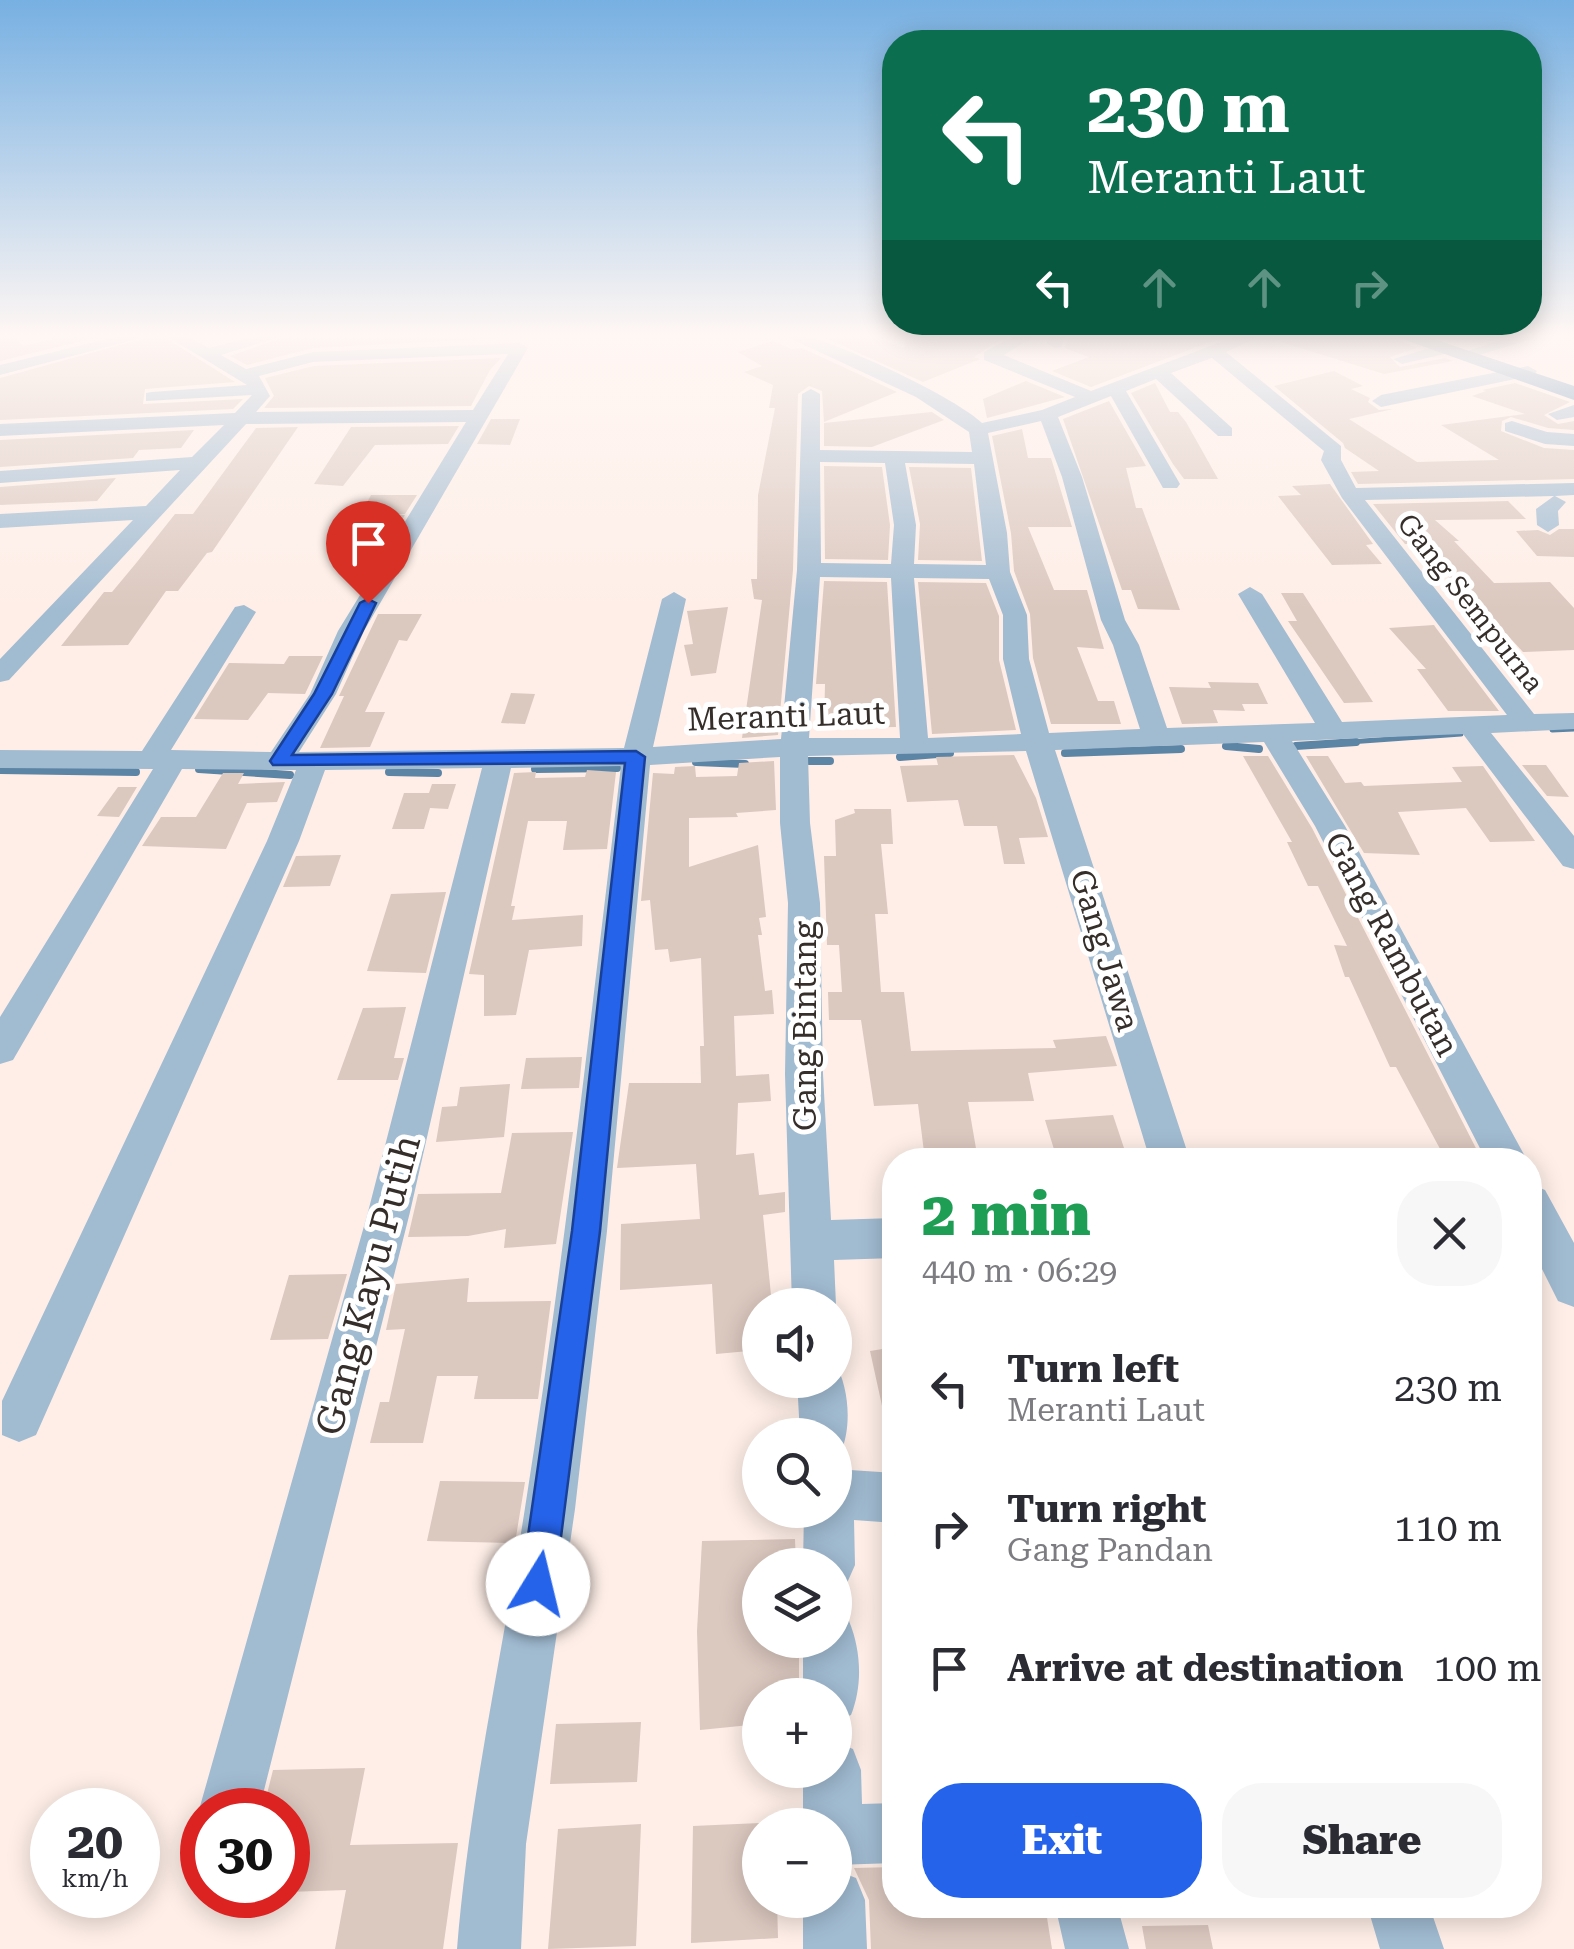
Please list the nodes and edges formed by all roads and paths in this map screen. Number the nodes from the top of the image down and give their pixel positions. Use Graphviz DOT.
graph roads {
  1 [pos="41,428"];
  2 [pos="231,428"];
  3 [pos="472,428"];
  4 [pos="813,428"];
  5 [pos="987,428"];
  6 [pos="1053,428"];
  7 [pos="1141,428"];
  8 [pos="1221,428"];
  9 [pos="1307,428"];
  10 [pos="1517,428"];
  11 [pos="0,430"];
  12 [pos="978,430"];
  13 [pos="1225,432"];
  14 [pos="1574,440"];
  15 [pos="810,456"];
  16 [pos="894,457"];
  17 [pos="982,458"];
  18 [pos="194,463"];
  19 [pos="0,476"];
  20 [pos="1170,484"];
  21 [pos="1574,489"];
  22 [pos="1528,490"];
  23 [pos="1348,494"];
  24 [pos="1554,502"];
  25 [pos="154,512"];
  26 [pos="1574,514"];
  27 [pos="0,520"];
  28 [pos="1548,526"];
  29 [pos="809,570"];
  30 [pos="902,571"];
  31 [pos="998,572"];
  32 [pos="1250,594"];
  33 [pos="674,599"];
  34 [pos="244,612"];
  35 [pos="0,674"];
  36 [pos="1574,721"];
  37 [pos="1526,722"];
  38 [pos="1470,726"];
  39 [pos="1332,728"];
  40 [pos="1272,732"];
  41 [pos="1155,734"];
  42 [pos="1036,741"];
  43 [pos="794,747"];
  44 [pos="915,747"];
  45 [pos="636,757"];
  46 [pos="499,758"];
  47 [pos="0,759"];
  48 [pos="162,759"];
  49 [pos="297,761"];
  50 [pos="1574,858"];
  51 [pos="0,1049"];
  52 [pos="1166,1148"];
  53 [pos="1501,1148"];
  54 [pos="1542,1226"];
  55 [pos="882,1238"];
  56 [pos="809,1241"];
  57 [pos="1574,1286"];
  58 [pos="813,1288"];
  59 [pos="19,1418"];
  60 [pos="852,1495"];
  61 [pos="882,1497"];
  62 [pos="236,1788"];
  63 [pos="882,1834"];
  64 [pos="852,1835"];
  65 [pos="834,1918"];
  66 [pos="1089,1918"];
  67 [pos="1402,1918"];
  68 [pos="489,1949"];
  69 [pos="835,1949"];
  70 [pos="1097,1949"];
  71 [pos="1412,1949"];
  1 -- 11 [label="street"];
  2 -- 18 [label="street"];
  3 -- 49 [label="street"];
  4 -- 15 [label="street, Gang Bintang"];
  5 -- 12 [label="street"];
  6 -- 41 [label="street"];
  7 -- 20 [label="street"];
  8 -- 13 [label="street"];
  9 -- 23 [label="street, Gang Sempurna"];
  10 -- 14 [label="street"];
  12 -- 17 [label="street, Gang Jawa"];
  15 -- 16 [label="street"];
  15 -- 29 [label="street, Gang Bintang"];
  16 -- 17 [label="street"];
  16 -- 30 [label="street"];
  17 -- 31 [label="street, Gang Jawa"];
  18 -- 19 [label="street"];
  18 -- 25 [label="street"];
  21 -- 22 [label="street"];
  22 -- 23 [label="street"];
  22 -- 24 [label="street"];
  23 -- 37 [label="street, Gang Sempurna"];
  24 -- 26 [label="street"];
  24 -- 28 [label="street"];
  25 -- 27 [label="street"];
  25 -- 35 [label="street"];
  29 -- 30 [label="street"];
  29 -- 43 [label="street, Gang Bintang"];
  30 -- 31 [label="street"];
  30 -- 44 [label="street"];
  31 -- 42 [label="street, Gang Jawa"];
  32 -- 39 [label="street"];
  33 -- 45 [label="street"];
  34 -- 48 [label="street"];
  36 -- 37 [label="street, Meranti Laut"];
  37 -- 38 [label="street, Meranti Laut"];
  38 -- 39 [label="street, Meranti Laut"];
  38 -- 50 [label="street"];
  39 -- 40 [label="street, Meranti Laut"];
  40 -- 41 [label="street, Meranti Laut"];
  40 -- 53 [label="street, Gang Rambutan"];
  41 -- 42 [label="street, Meranti Laut"];
  42 -- 44 [label="street, Meranti Laut"];
  42 -- 52 [label="street, Gang Jawa"];
  43 -- 44 [label="street, Meranti Laut"];
  43 -- 45 [label="street, Meranti Laut"];
  43 -- 56 [label="street, Gang Bintang"];
  45 -- 46 [label="street, Meranti Laut"];
  45 -- 68 [label="street"];
  46 -- 49 [label="street, Meranti Laut"];
  46 -- 62 [label="street, Gang Kayu Putih"];
  47 -- 48 [label="street, Meranti Laut"];
  48 -- 49 [label="street, Meranti Laut"];
  48 -- 51 [label="street"];
  49 -- 59 [label="street"];
  54 -- 57 [label="street"];
  55 -- 56 [label="street"];
  56 -- 58 [label="street, Gang Bintang"];
  60 -- 61 [label="street"];
  63 -- 64 [label="street"];
  65 -- 69 [label="street"];
  66 -- 70 [label="street"];
  67 -- 71 [label="street"];
}
